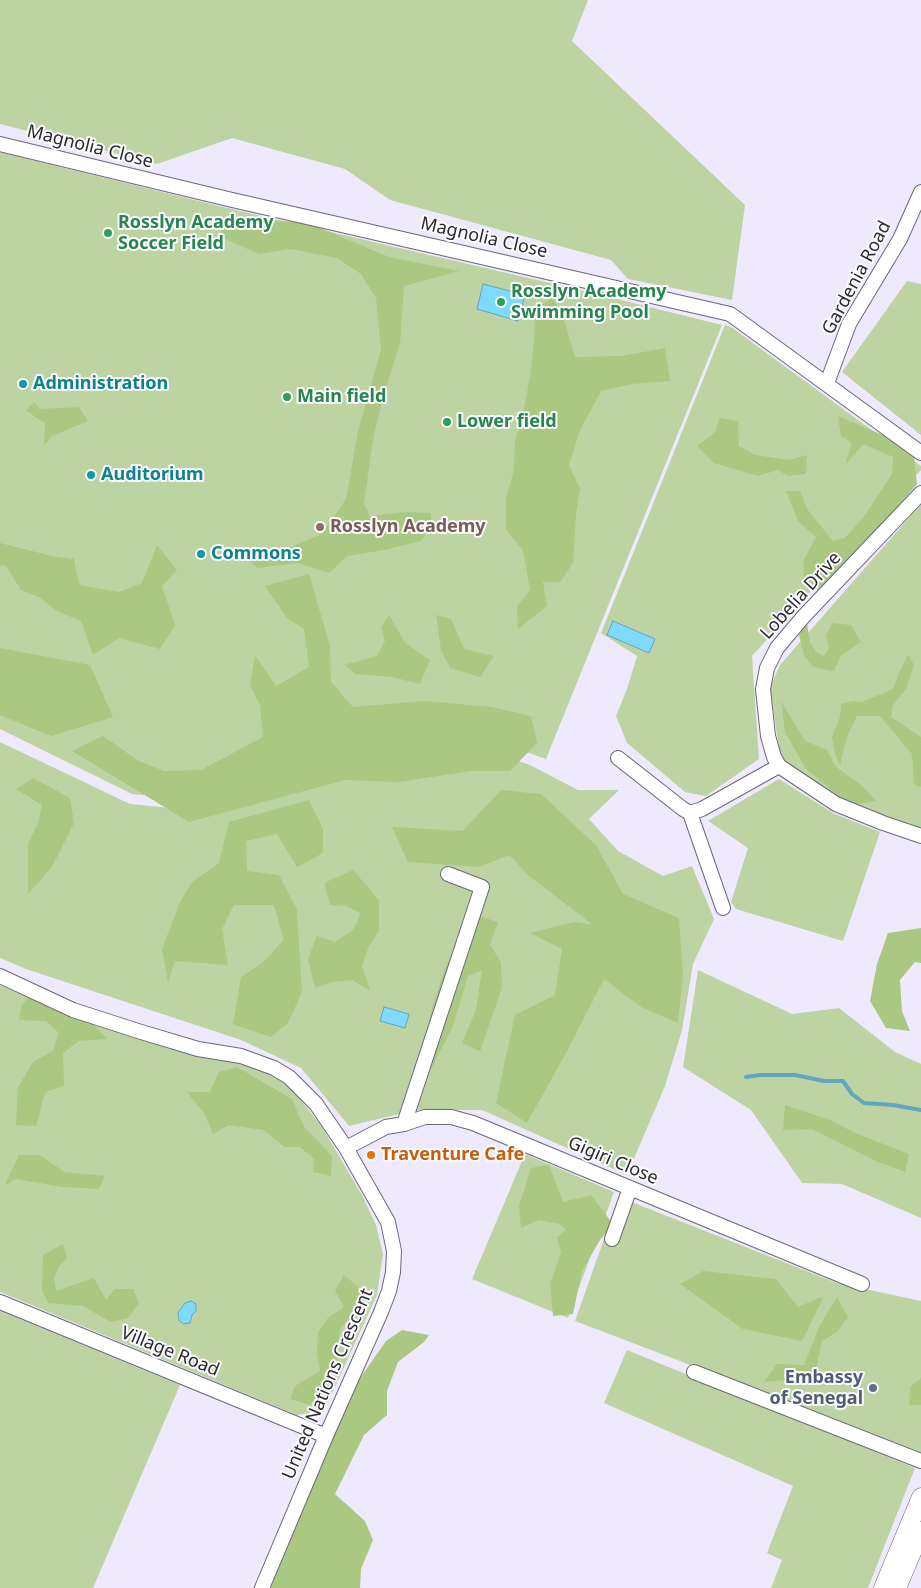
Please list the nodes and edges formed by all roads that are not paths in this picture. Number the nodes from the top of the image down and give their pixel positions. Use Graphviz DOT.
graph roads {
  1 [pos="0,144"];
  2 [pos="921,192"];
  3 [pos="827,383"];
  4 [pos="921,453"];
  5 [pos="921,493"];
  6 [pos="618,758"];
  7 [pos="779,766"];
  8 [pos="690,813"];
  9 [pos="921,836"];
  10 [pos="448,874"];
  11 [pos="723,908"];
  12 [pos="0,976"];
  13 [pos="404,1124"];
  14 [pos="346,1148"];
  15 [pos="630,1188"];
  16 [pos="612,1239"];
  17 [pos="862,1284"];
  18 [pos="0,1302"];
  19 [pos="694,1372"];
  20 [pos="326,1436"];
  21 [pos="921,1461"];
  22 [pos="921,1497"];
  23 [pos="921,1531"];
  24 [pos="262,1588"];
  25 [pos="883,1588"];
  26 [pos="897,1588"];
  1 -- 3 [label="street, Magnolia Close"];
  2 -- 3 [label="street, Gardenia Road"];
  3 -- 4 [label="street, Magnolia Close"];
  5 -- 7 [label="street, Lobelia Drive"];
  6 -- 8 [label="street"];
  7 -- 8 [label="street"];
  7 -- 9 [label="street"];
  8 -- 11 [label="street"];
  10 -- 13 [label="street"];
  12 -- 14 [label="street, United Nations Crescent"];
  13 -- 14 [label="street, Gigiri Close"];
  13 -- 15 [label="street, Gigiri Close"];
  14 -- 20 [label="street, United Nations Crescent"];
  15 -- 16 [label="street"];
  15 -- 17 [label="street, Gigiri Close"];
  18 -- 20 [label="street, Village Road"];
  19 -- 21 [label="street"];
  20 -- 24 [label="street, United Nations Crescent"];
  22 -- 25 [label="street"];
  23 -- 26 [label="street"];
}
